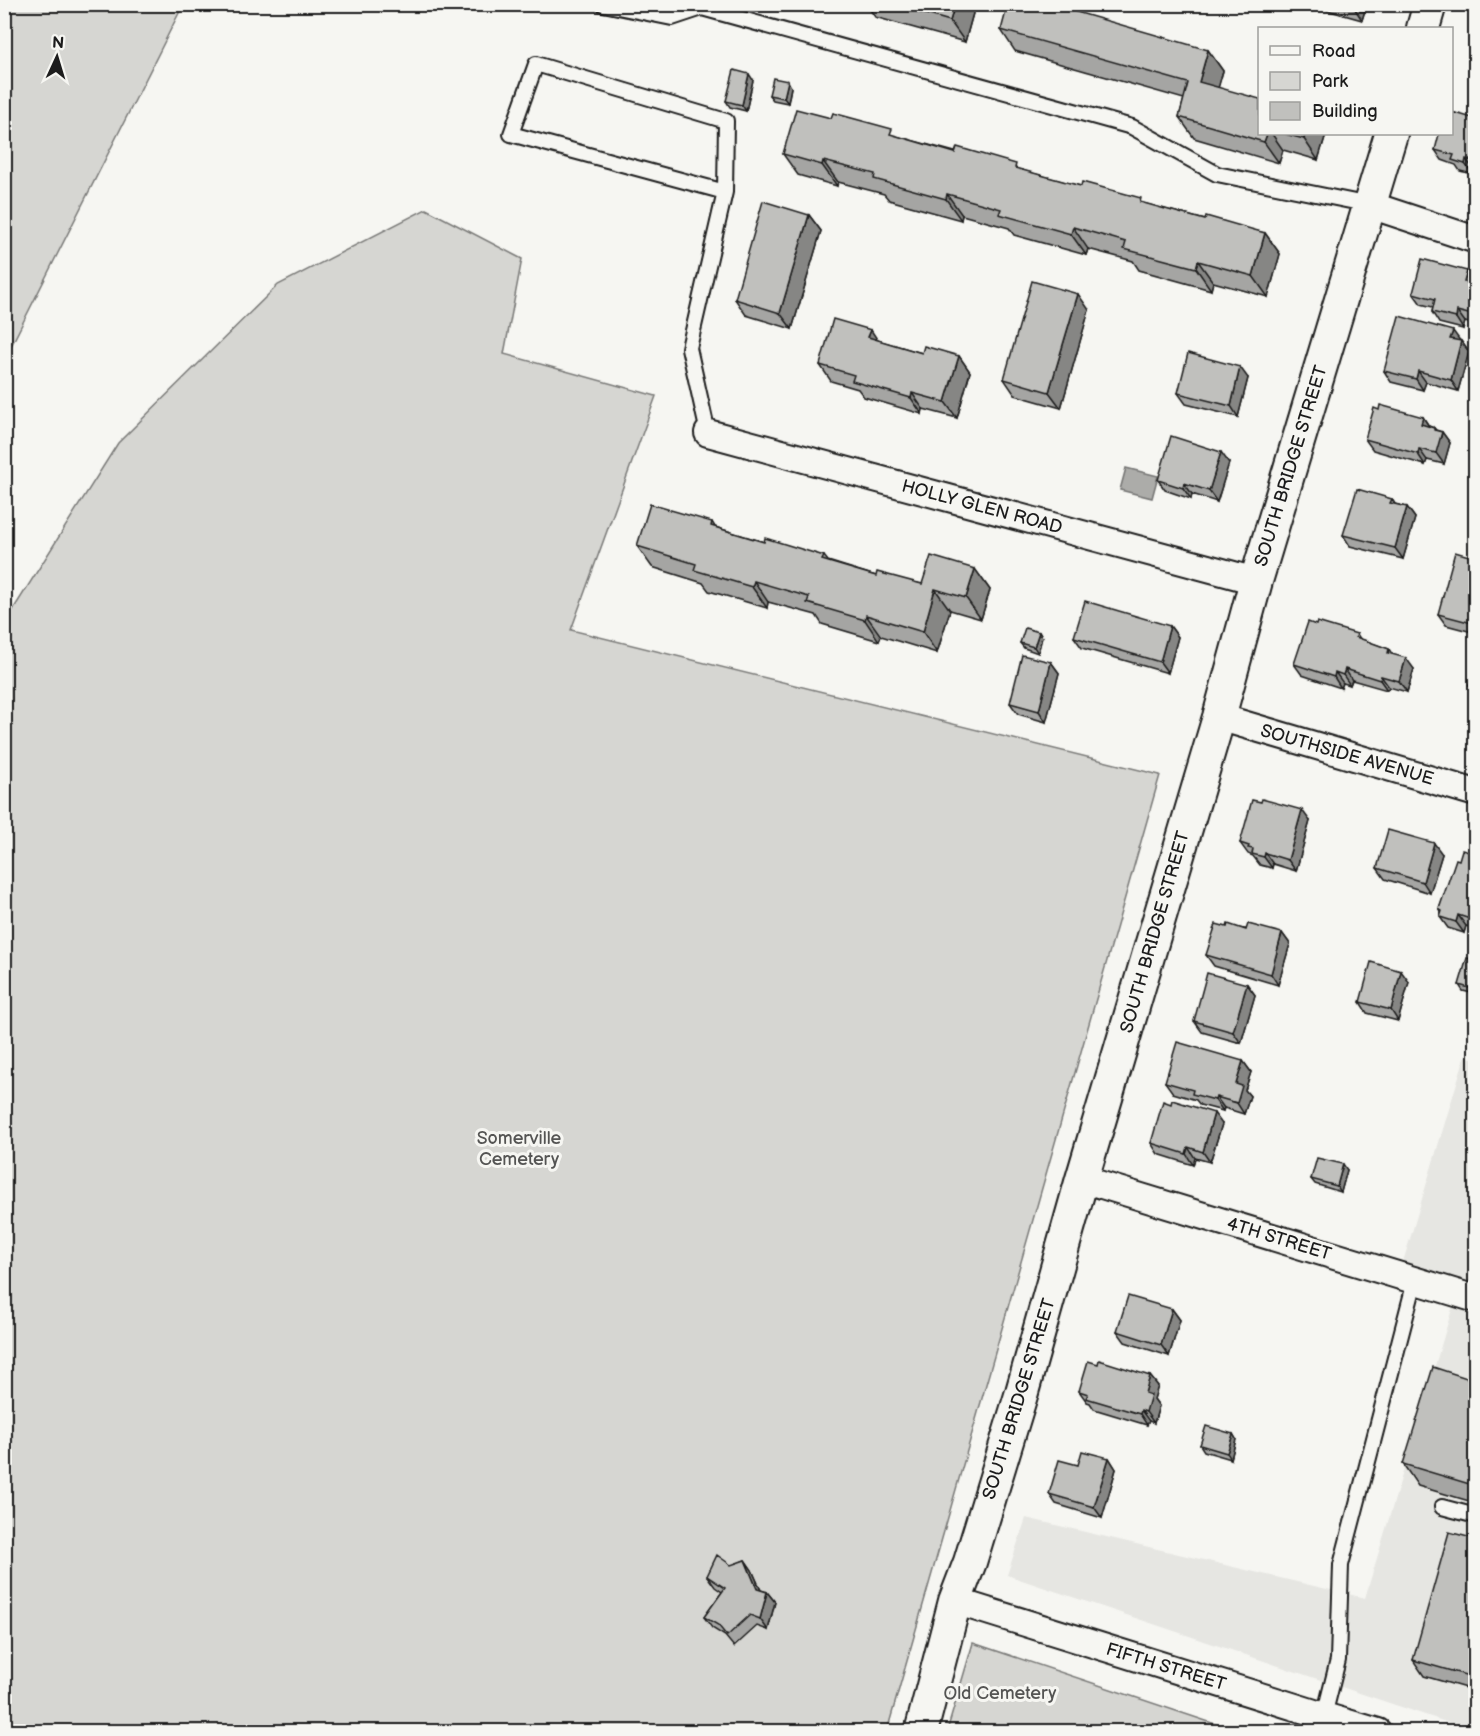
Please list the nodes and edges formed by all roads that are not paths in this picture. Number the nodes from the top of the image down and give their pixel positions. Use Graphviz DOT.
graph roads {
  1 [pos="603,4"];
  2 [pos="1430,4"];
  3 [pos="1423,27"];
  4 [pos="1391,135"];
  5 [pos="725,192"];
  6 [pos="1370,206"];
  7 [pos="1476,240"];
  8 [pos="708,434"];
  9 [pos="1256,581"];
  10 [pos="1219,717"];
  11 [pos="1476,793"];
  12 [pos="1082,1179"];
  13 [pos="1415,1281"];
  14 [pos="1476,1299"];
  15 [pos="1442,1507"];
  16 [pos="1476,1516"];
  17 [pos="955,1601"];
  18 [pos="1324,1716"];
  19 [pos="921,1731"];
  20 [pos="1378,1731"];
  1 -- 6 [label="lane"];
  2 -- 3 [label="street"];
  4 -- 6 [label="street, SOUTH BRIDGE STREET"];
  5 -- 5 [label="lane"];
  5 -- 8 [label="lane"];
  6 -- 7 [label="street"];
  6 -- 9 [label="street, SOUTH BRIDGE STREET"];
  8 -- 9 [label="street, HOLLY GLEN ROAD"];
  9 -- 10 [label="street, SOUTH BRIDGE STREET"];
  10 -- 11 [label="street, SOUTHSIDE AVENUE"];
  10 -- 12 [label="street, SOUTH BRIDGE STREET"];
  12 -- 13 [label="street, 4TH STREET"];
  12 -- 17 [label="street, SOUTH BRIDGE STREET"];
  13 -- 14 [label="street, 4TH STREET"];
  13 -- 18 [label="lane"];
  15 -- 16 [label="lane"];
  17 -- 18 [label="street, FIFTH STREET"];
  17 -- 19 [label="street, SOUTH BRIDGE STREET"];
  18 -- 20 [label="street, FIFTH STREET"];
}
